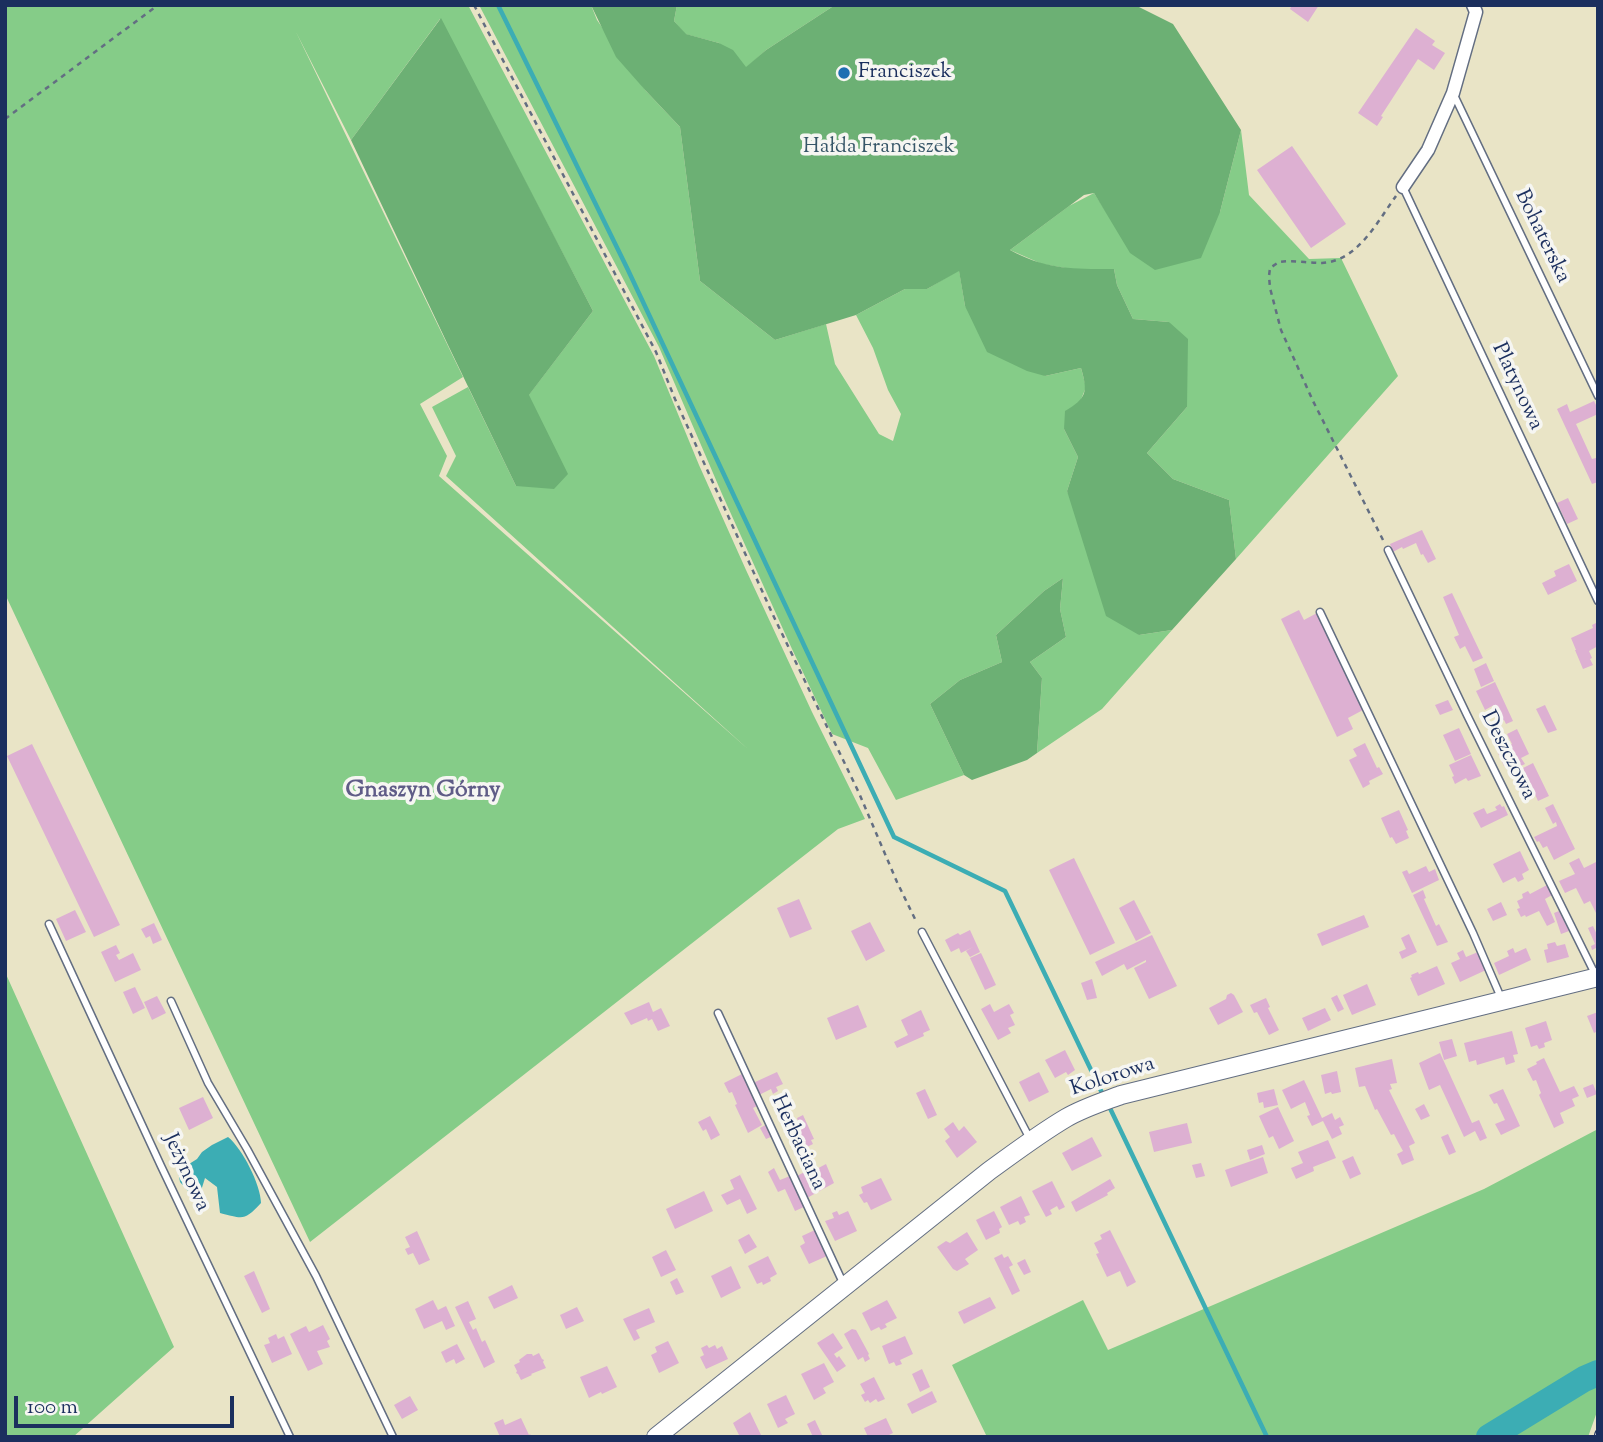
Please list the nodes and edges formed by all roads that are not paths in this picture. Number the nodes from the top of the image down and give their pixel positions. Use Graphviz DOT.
graph roads {
  1 [pos="1473,5"];
  2 [pos="1453,93"];
  3 [pos="1403,187"];
  4 [pos="1598,396"];
  5 [pos="1388,550"];
  6 [pos="1598,601"];
  7 [pos="1320,612"];
  8 [pos="49,924"];
  9 [pos="922,932"];
  10 [pos="1597,977"];
  11 [pos="171,1001"];
  12 [pos="1503,1001"];
  13 [pos="718,1013"];
  14 [pos="1031,1141"];
  15 [pos="845,1287"];
  16 [pos="290,1437"];
  17 [pos="393,1437"];
  18 [pos="656,1437"];
  1 -- 2 [label="street"];
  2 -- 3 [label="street"];
  2 -- 4 [label="lane, Bohaterska"];
  3 -- 6 [label="lane, Platynowa"];
  5 -- 10 [label="lane, Deszczowa"];
  7 -- 12 [label="lane"];
  8 -- 16 [label="lane, Jeżynowa"];
  9 -- 14 [label="lane"];
  10 -- 12 [label="street, Kolorowa"];
  11 -- 17 [label="lane"];
  12 -- 14 [label="street, Kolorowa"];
  13 -- 15 [label="lane, Herbaciana"];
  14 -- 15 [label="street, Kolorowa"];
  15 -- 18 [label="street, Kolorowa"];
}
